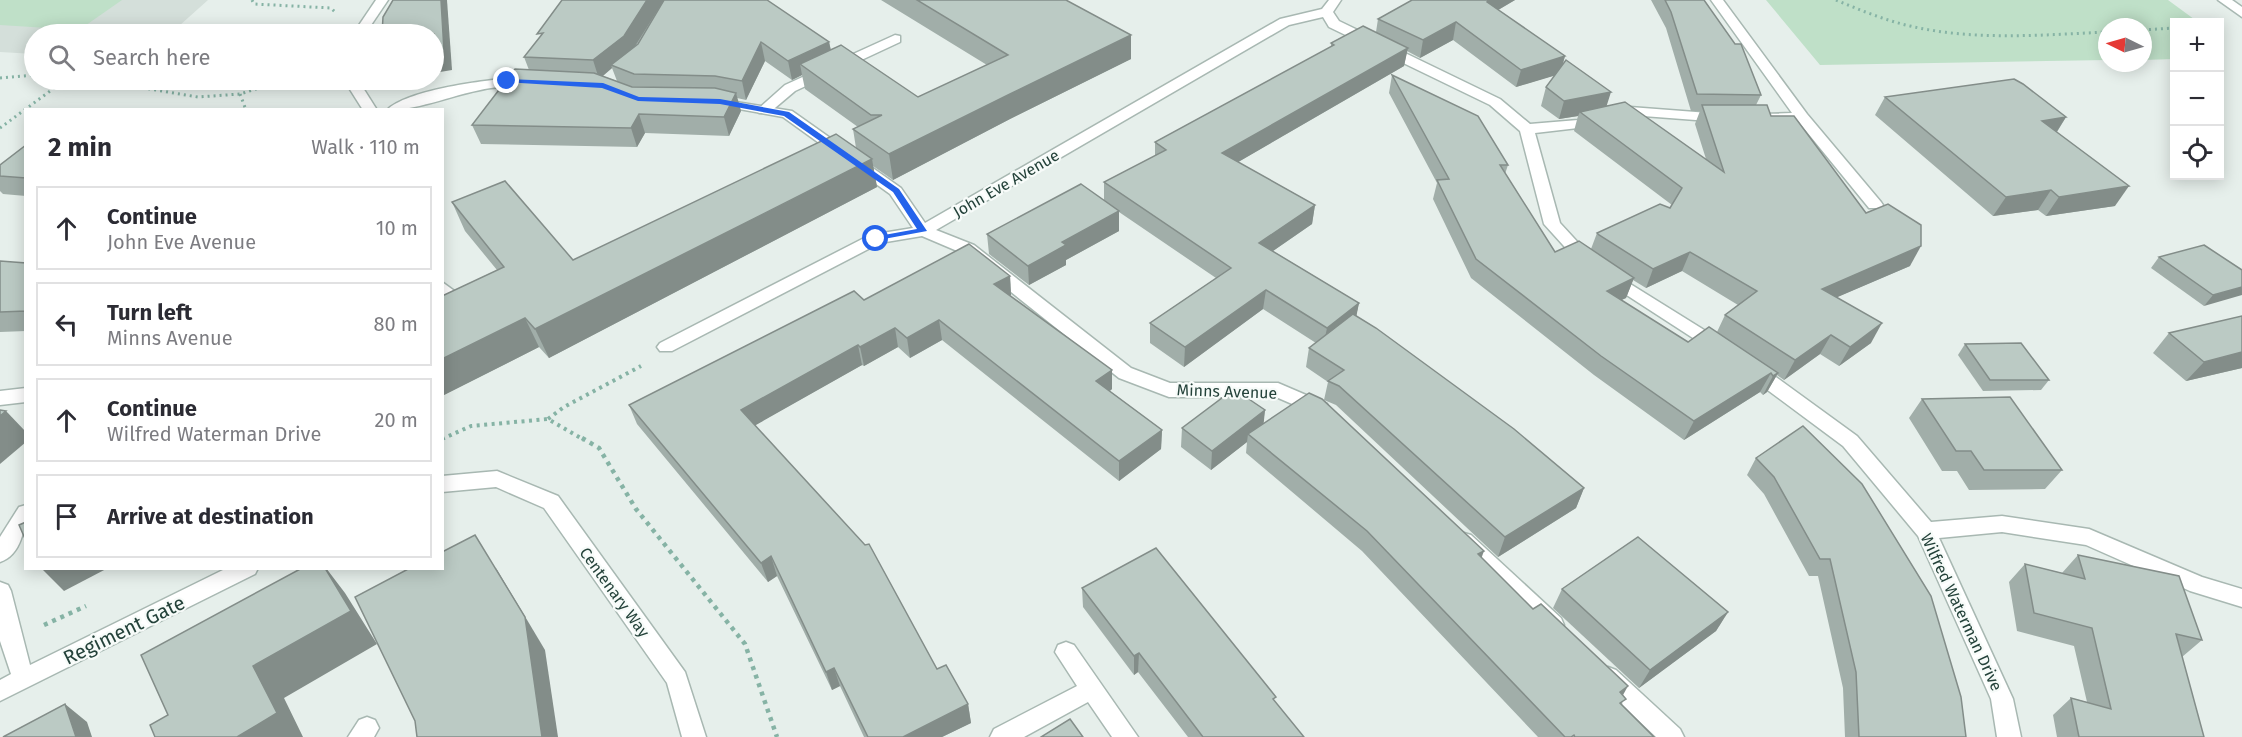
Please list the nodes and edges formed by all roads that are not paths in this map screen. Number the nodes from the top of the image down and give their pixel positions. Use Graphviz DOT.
graph roads {
  1 [pos="382,0"];
  2 [pos="1717,0"];
  3 [pos="2224,0"];
  4 [pos="1331,6"];
  5 [pos="2242,13"];
  6 [pos="366,24"];
  7 [pos="895,39"];
  8 [pos="539,82"];
  9 [pos="357,90"];
  10 [pos="696,101"];
  11 [pos="369,108"];
  12 [pos="398,108"];
  13 [pos="764,110"];
  14 [pos="1757,117"];
  15 [pos="1802,117"];
  16 [pos="1735,118"];
  17 [pos="1527,129"];
  18 [pos="1875,206"];
  19 [pos="923,231"];
  20 [pos="666,347"];
  21 [pos="24,395"];
  22 [pos="0,398"];
  23 [pos="1336,420"];
  24 [pos="444,484"];
  25 [pos="24,516"];
  26 [pos="1448,526"];
  27 [pos="1926,531"];
  28 [pos="0,554"];
  29 [pos="244,570"];
  30 [pos="0,591"];
  31 [pos="2242,598"];
  32 [pos="1569,640"];
  33 [pos="1066,652"];
  34 [pos="1595,664"];
  35 [pos="24,679"];
  36 [pos="1092,689"];
  37 [pos="0,692"];
  38 [pos="694,737"];
  39 [pos="1002,737"];
  40 [pos="1126,737"];
  41 [pos="1672,737"];
  42 [pos="2008,737"];
  1 -- 6 [label="street"];
  2 -- 15 [label="street"];
  3 -- 5 [label="street"];
  4 -- 17 [label="street"];
  4 -- 19 [label="street, John Eve Avenue"];
  7 -- 13 [label="street"];
  8 -- 12 [label="street"];
  9 -- 11 [label="street"];
  10 -- 13 [label="street"];
  13 -- 19 [label="street"];
  14 -- 15 [label="street"];
  15 -- 18 [label="street"];
  16 -- 17 [label="street"];
  17 -- 27 [label="street, Wilfred Waterman Drive"];
  19 -- 20 [label="street, John Eve Avenue"];
  19 -- 23 [label="street, Minns Avenue"];
  21 -- 22 [label="street"];
  24 -- 38 [label="street, Centenary Way"];
  25 -- 28 [label="street"];
  26 -- 32 [label="street"];
  27 -- 31 [label="street"];
  27 -- 42 [label="street, Wilfred Waterman Drive"];
  29 -- 35 [label="street, Regiment Gate"];
  30 -- 35 [label="street"];
  33 -- 36 [label="street"];
  34 -- 41 [label="street"];
  35 -- 37 [label="street, Regiment Gate"];
  36 -- 39 [label="street"];
  36 -- 40 [label="street"];
}
